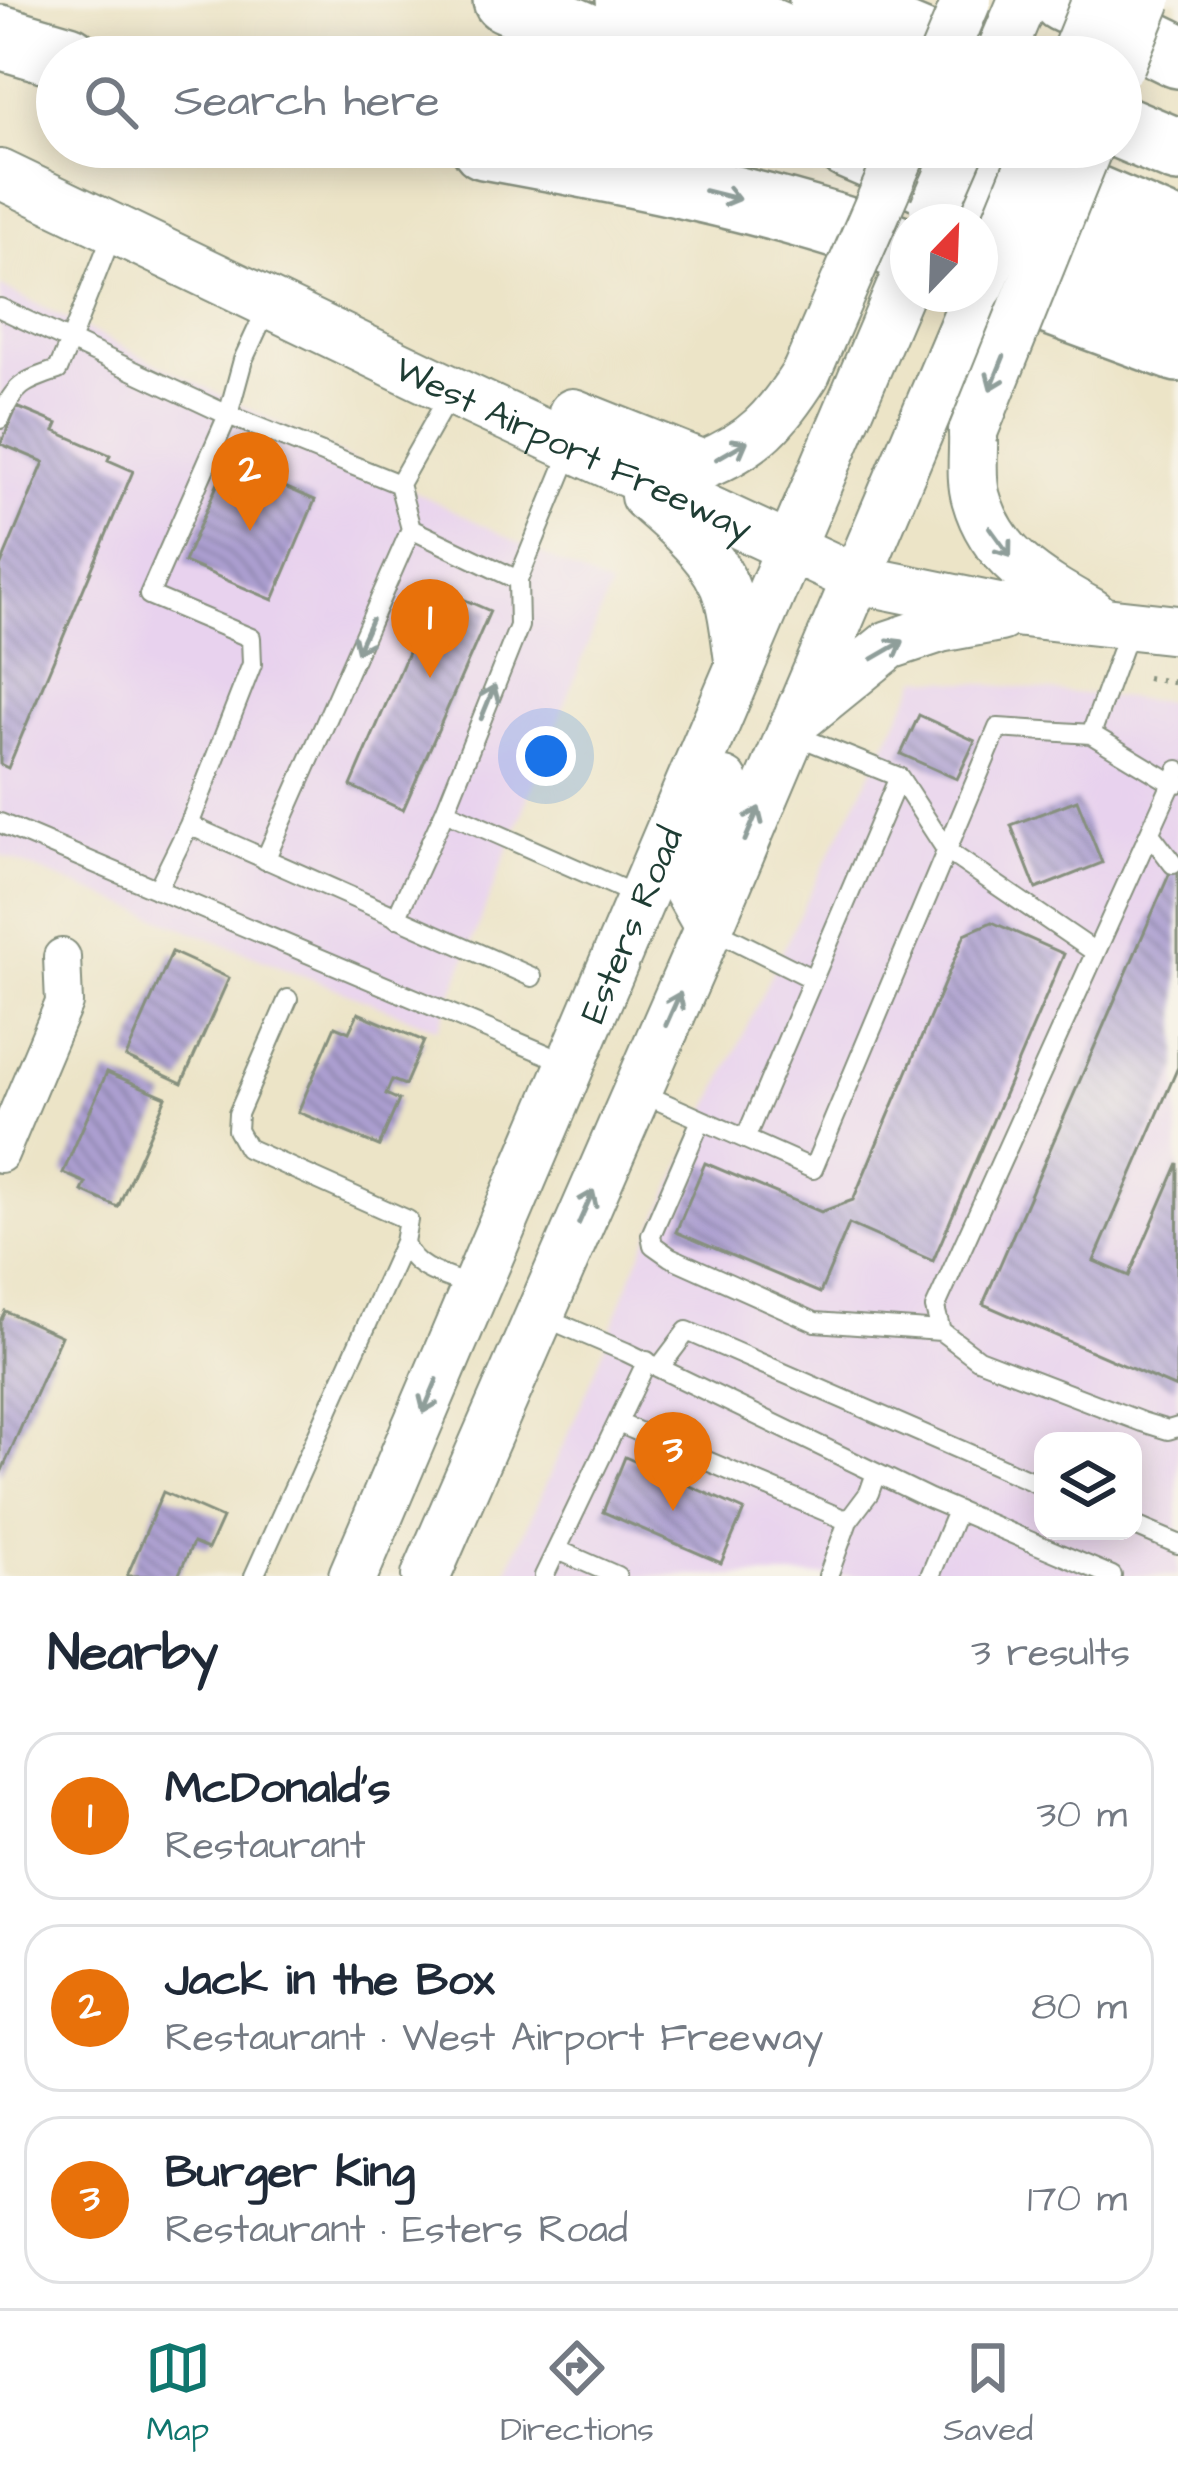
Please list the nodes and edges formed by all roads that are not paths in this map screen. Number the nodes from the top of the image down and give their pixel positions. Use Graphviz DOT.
graph roads {
  1 [pos="506,0"];
  2 [pos="628,0"];
  3 [pos="698,0"];
  4 [pos="821,0"];
  5 [pos="967,0"];
  6 [pos="1023,0"];
  7 [pos="1063,0"];
  8 [pos="1097,0"];
  9 [pos="1147,0"];
  10 [pos="589,36"];
  11 [pos="713,36"];
  12 [pos="783,36"];
  13 [pos="906,36"];
  14 [pos="952,36"];
  15 [pos="1008,36"];
  16 [pos="1082,36"];
  17 [pos="1132,36"];
  18 [pos="1137,36"];
  19 [pos="0,37"];
  20 [pos="1142,38"];
  21 [pos="36,48"];
  22 [pos="1178,56"];
  23 [pos="1142,136"];
  24 [pos="1178,151"];
  25 [pos="591,168"];
  26 [pos="895,168"];
  27 [pos="897,168"];
  28 [pos="952,168"];
  29 [pos="1026,168"];
  30 [pos="1031,168"];
  31 [pos="1080,168"];
  32 [pos="1091,168"];
  33 [pos="0,174"];
  34 [pos="45,195"];
  35 [pos="937,204"];
  36 [pos="1178,204"];
  37 [pos="114,230"];
  38 [pos="1178,232"];
  39 [pos="998,241"];
  40 [pos="890,244"];
  41 [pos="998,287"];
  42 [pos="1178,289"];
  43 [pos="270,302"];
  44 [pos="0,308"];
  45 [pos="891,312"];
  46 [pos="969,312"];
  47 [pos="70,341"];
  48 [pos="1178,350"];
  49 [pos="452,391"];
  50 [pos="228,416"];
  51 [pos="0,419"];
  52 [pos="588,455"];
  53 [pos="399,484"];
  54 [pos="411,529"];
  55 [pos="790,548"];
  56 [pos="856,579"];
  57 [pos="518,580"];
  58 [pos="1023,613"];
  59 [pos="1140,626"];
  60 [pos="735,679"];
  61 [pos="793,727"];
  62 [pos="1091,734"];
  63 [pos="898,777"];
  64 [pos="1176,779"];
  65 [pos="445,811"];
  66 [pos="0,823"];
  67 [pos="189,825"];
  68 [pos="1150,835"];
  69 [pos="947,851"];
  70 [pos="265,860"];
  71 [pos="1174,864"];
  72 [pos="157,890"];
  73 [pos="642,898"];
  74 [pos="396,918"];
  75 [pos="709,927"];
  76 [pos="1095,952"];
  77 [pos="62,958"];
  78 [pos="532,977"];
  79 [pos="813,979"];
  80 [pos="288,999"];
  81 [pos="571,1065"];
  82 [pos="637,1091"];
  83 [pos="552,1110"];
  84 [pos="701,1120"];
  85 [pos="745,1139"];
  86 [pos="0,1154"];
  87 [pos="404,1243"];
  88 [pos="476,1288"];
  89 [pos="538,1314"];
  90 [pos="941,1330"];
  91 [pos="653,1365"];
  92 [pos="618,1423"];
  93 [pos="1178,1426"];
  94 [pos="876,1474"];
  95 [pos="1034,1482"];
  96 [pos="957,1511"];
  97 [pos="848,1521"];
  98 [pos="1142,1529"];
  99 [pos="1178,1544"];
  100 [pos="558,1550"];
  101 [pos="254,1576"];
  102 [pos="353,1576"];
  103 [pos="426,1576"];
  104 [pos="544,1576"];
  105 [pos="617,1576"];
  106 [pos="827,1576"];
  107 [pos="930,1576"];
  108 [pos="1112,1576"];
  1 -- 10 [label="highway"];
  2 -- 11 [label="highway"];
  3 -- 12 [label="highway"];
  4 -- 13 [label="highway"];
  5 -- 14 [label="main road, bridge"];
  6 -- 15 [label="main road"];
  7 -- 18 [label="highway"];
  8 -- 16 [label="main road, bridge"];
  9 -- 17 [label="main road, bridge"];
  19 -- 21 [label="highway"];
  20 -- 22 [label="highway"];
  23 -- 24 [label="highway"];
  25 -- 40 [label="highway, one-way"];
  34 -- 26 [label="main road, one-way, bridge"];
  27 -- 42 [label="highway"];
  28 -- 35 [label="main road, bridge"];
  29 -- 38 [label="highway"];
  30 -- 39 [label="main road, bridge"];
  31 -- 59 [label="main road, one-way, bridge"];
  32 -- 36 [label="highway"];
  33 -- 34 [label="main road, West Airport Freeway"];
  34 -- 37 [label="main road, West Airport Freeway"];
  37 -- 43 [label="main road, West Airport Freeway"];
  37 -- 47 [label="lane"];
  41 -- 48 [label="highway"];
  43 -- 49 [label="main road, West Airport Freeway"];
  43 -- 50 [label="lane"];
  44 -- 47 [label="lane"];
  45 -- 55 [label="main road, Esters Road"];
  46 -- 56 [label="main road, Esters Road"];
  47 -- 50 [label="lane"];
  47 -- 51 [label="lane"];
  49 -- 52 [label="main road, West Airport Freeway"];
  49 -- 53 [label="lane"];
  50 -- 53 [label="lane"];
  50 -- 67 [label="lane"];
  52 -- 55 [label="main road, West Airport Freeway"];
  52 -- 57 [label="lane"];
  52 -- 60 [label="main road"];
  53 -- 54 [label="lane"];
  54 -- 57 [label="lane"];
  54 -- 70 [label="lane, one-way"];
  55 -- 56 [label="main road, West Airport Freeway"];
  55 -- 60 [label="main road, Esters Road"];
  56 -- 58 [label="main road, West Airport Freeway"];
  56 -- 61 [label="main road, Esters Road"];
  65 -- 57 [label="lane, one-way"];
  58 -- 59 [label="main road, West Airport Freeway"];
  61 -- 58 [label="main road, one-way"];
  59 -- 62 [label="lane"];
  60 -- 73 [label="main road, Esters Road"];
  60 -- 75 [label="main road"];
  61 -- 63 [label="lane"];
  75 -- 61 [label="main road, Esters Road, one-way"];
  62 -- 64 [label="lane"];
  62 -- 69 [label="lane"];
  63 -- 69 [label="lane"];
  63 -- 79 [label="lane"];
  64 -- 68 [label="lane"];
  65 -- 73 [label="lane"];
  65 -- 74 [label="lane"];
  66 -- 72 [label="lane"];
  67 -- 70 [label="lane"];
  67 -- 72 [label="lane"];
  68 -- 71 [label="lane"];
  68 -- 76 [label="lane"];
  69 -- 76 [label="lane"];
  69 -- 85 [label="lane"];
  70 -- 74 [label="lane"];
  72 -- 81 [label="lane"];
  73 -- 75 [label="main road"];
  73 -- 81 [label="main road, Esters Road"];
  74 -- 78 [label="lane"];
  75 -- 79 [label="lane"];
  82 -- 75 [label="main road, Esters Road, one-way"];
  76 -- 90 [label="lane"];
  77 -- 86 [label="street"];
  79 -- 85 [label="lane"];
  80 -- 87 [label="lane"];
  81 -- 83 [label="main road, Esters Road"];
  82 -- 84 [label="lane"];
  89 -- 82 [label="main road, Esters Road, one-way"];
  83 -- 88 [label="main road, Esters Road"];
  83 -- 89 [label="main road"];
  84 -- 85 [label="lane"];
  84 -- 90 [label="lane"];
  87 -- 88 [label="lane"];
  87 -- 101 [label="lane"];
  88 -- 89 [label="main road"];
  88 -- 102 [label="main road, Esters Road, one-way"];
  89 -- 91 [label="lane"];
  89 -- 103 [label="main road, Esters Road"];
  90 -- 93 [label="lane"];
  91 -- 92 [label="lane"];
  91 -- 94 [label="lane"];
  91 -- 95 [label="lane"];
  92 -- 97 [label="lane"];
  92 -- 100 [label="lane"];
  94 -- 96 [label="lane"];
  94 -- 97 [label="lane"];
  96 -- 107 [label="lane"];
  96 -- 108 [label="lane"];
  97 -- 106 [label="lane"];
  98 -- 99 [label="lane"];
  100 -- 104 [label="lane"];
  100 -- 105 [label="lane"];
}
